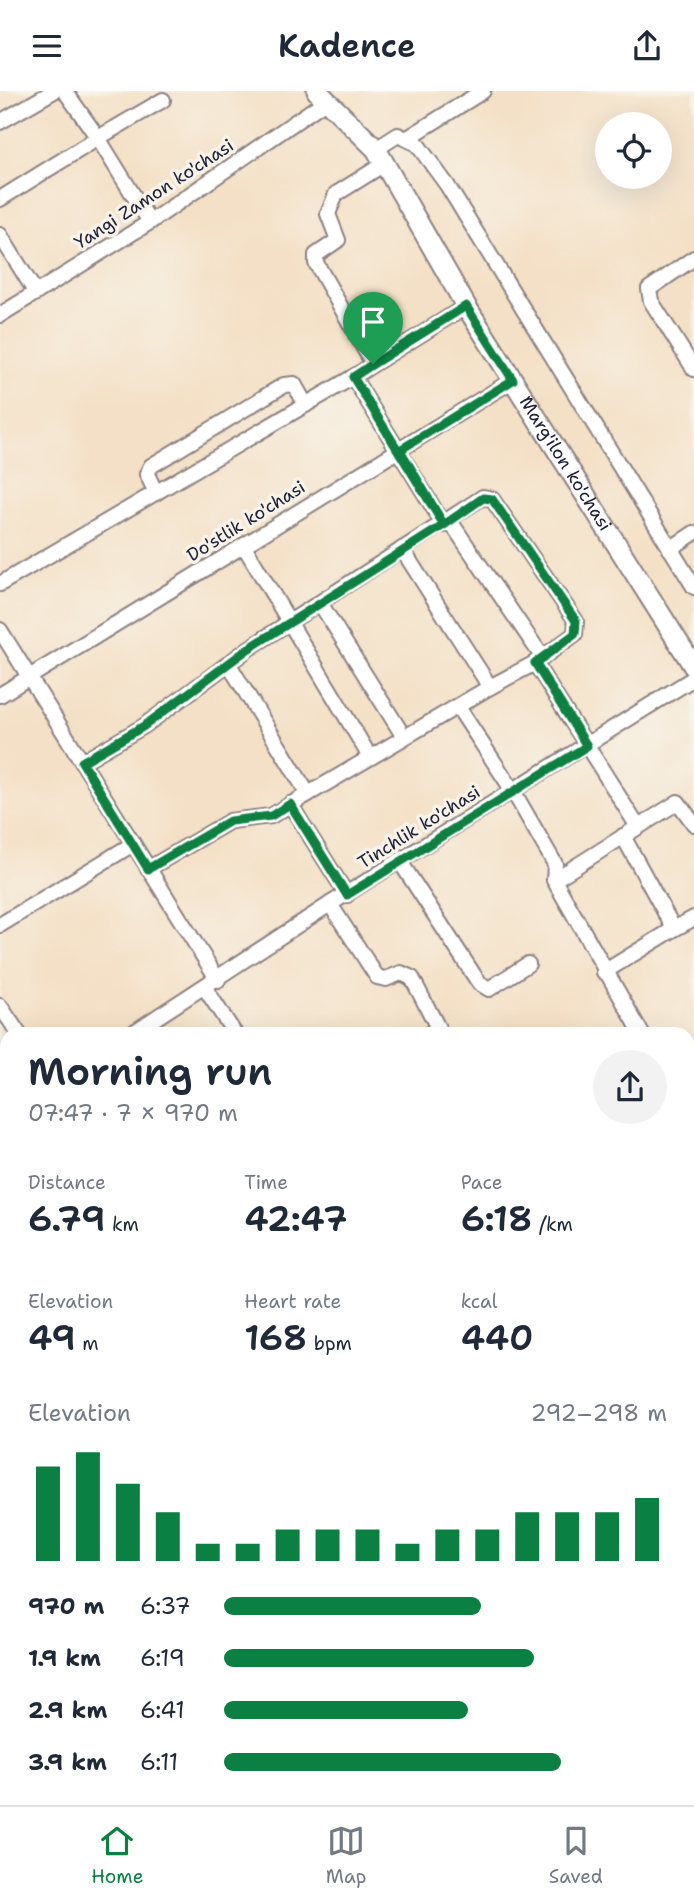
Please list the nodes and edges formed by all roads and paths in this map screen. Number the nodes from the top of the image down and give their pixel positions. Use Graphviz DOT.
graph roads {
  1 [pos="54,91"];
  2 [pos="65,91"];
  3 [pos="483,91"];
  4 [pos="322,96"];
  5 [pos="163,100"];
  6 [pos="0,122"];
  7 [pos="97,138"];
  8 [pos="408,138"];
  9 [pos="380,157"];
  10 [pos="0,199"];
  11 [pos="150,222"];
  12 [pos="0,235"];
  13 [pos="694,258"];
  14 [pos="36,293"];
  15 [pos="466,306"];
  16 [pos="0,315"];
  17 [pos="373,364"];
  18 [pos="694,369"];
  19 [pos="353,377"];
  20 [pos="513,380"];
  21 [pos="306,405"];
  22 [pos="400,450"];
  23 [pos="156,493"];
  24 [pos="447,523"];
  25 [pos="694,533"];
  26 [pos="244,546"];
  27 [pos="402,549"];
  28 [pos="670,549"];
  29 [pos="0,584"];
  30 [pos="694,587"];
  31 [pos="320,603"];
  32 [pos="291,623"];
  33 [pos="0,630"];
  34 [pos="539,661"];
  35 [pos="228,663"];
  36 [pos="694,667"];
  37 [pos="29,676"];
  38 [pos="694,678"];
  39 [pos="489,687"];
  40 [pos="0,695"];
  41 [pos="458,707"];
  42 [pos="404,737"];
  43 [pos="587,746"];
  44 [pos="370,757"];
  45 [pos="82,762"];
  46 [pos="513,791"];
  47 [pos="308,794"];
  48 [pos="290,804"];
  49 [pos="694,824"];
  50 [pos="638,827"];
  51 [pos="623,836"];
  52 [pos="133,844"];
  53 [pos="401,863"];
  54 [pos="148,869"];
  55 [pos="554,880"];
  56 [pos="347,895"];
  57 [pos="330,904"];
  58 [pos="694,918"];
  59 [pos="0,925"];
  60 [pos="674,929"];
  61 [pos="528,964"];
  62 [pos="604,972"];
  63 [pos="218,980"];
  64 [pos="205,988"];
  65 [pos="0,1006"];
  66 [pos="14,1027"];
  67 [pos="145,1027"];
  68 [pos="230,1027"];
  69 [pos="437,1027"];
  70 [pos="638,1027"];
  1 -- 6 [label="street"];
  2 -- 7 [label="street"];
  3 -- 8 [label="street"];
  4 -- 9 [label="main road, Marg'ilon ko'chasi"];
  4 -- 11 [label="street, Yangi Zamon ko'chasi"];
  5 -- 7 [label="street"];
  7 -- 10 [label="street"];
  7 -- 11 [label="street"];
  8 -- 9 [label="street"];
  8 -- 28 [label="street"];
  9 -- 15 [label="main road, Marg'ilon ko'chasi"];
  9 -- 17 [label="street"];
  11 -- 14 [label="street, Yangi Zamon ko'chasi"];
  12 -- 14 [label="street"];
  13 -- 18 [label="street"];
  14 -- 16 [label="street, Yangi Zamon ko'chasi"];
  15 -- 17 [label="street"];
  15 -- 20 [label="main road, Marg'ilon ko'chasi"];
  17 -- 19 [label="street"];
  19 -- 21 [label="street"];
  19 -- 22 [label="street"];
  20 -- 22 [label="street, Do'stlik ko'chasi"];
  20 -- 36 [label="main road, Marg'ilon ko'chasi"];
  21 -- 23 [label="street"];
  21 -- 23 [label="street"];
  22 -- 24 [label="street"];
  22 -- 26 [label="street, Do'stlik ko'chasi"];
  23 -- 29 [label="street"];
  24 -- 27 [label="street"];
  24 -- 34 [label="street"];
  24 -- 34 [label="street"];
  25 -- 28 [label="street"];
  26 -- 32 [label="street"];
  26 -- 37 [label="street, Do'stlik ko'chasi"];
  27 -- 31 [label="street"];
  27 -- 39 [label="street"];
  28 -- 30 [label="street"];
  31 -- 32 [label="street"];
  31 -- 42 [label="street"];
  32 -- 35 [label="street"];
  32 -- 44 [label="street"];
  33 -- 37 [label="street"];
  34 -- 39 [label="street"];
  34 -- 43 [label="street"];
  35 -- 45 [label="street"];
  35 -- 47 [label="street"];
  37 -- 40 [label="street, Do'stlik ko'chasi"];
  37 -- 45 [label="street"];
  38 -- 43 [label="street, Tinchlik ko'chasi"];
  39 -- 41 [label="street"];
  41 -- 42 [label="street"];
  41 -- 46 [label="street"];
  42 -- 44 [label="street"];
  43 -- 46 [label="street, Tinchlik ko'chasi"];
  43 -- 50 [label="street"];
  44 -- 47 [label="street"];
  45 -- 52 [label="street"];
  46 -- 53 [label="street, Tinchlik ko'chasi"];
  46 -- 55 [label="street"];
  47 -- 48 [label="street"];
  48 -- 54 [label="street"];
  48 -- 56 [label="street"];
  49 -- 50 [label="street"];
  50 -- 51 [label="street"];
  51 -- 55 [label="street"];
  51 -- 60 [label="street"];
  52 -- 54 [label="street"];
  52 -- 59 [label="street"];
  53 -- 56 [label="street, Tinchlik ko'chasi"];
  53 -- 61 [label="street"];
  54 -- 63 [label="street"];
  55 -- 62 [label="street"];
  56 -- 57 [label="street, Tinchlik ko'chasi"];
  57 -- 63 [label="street, Tinchlik ko'chasi"];
  57 -- 69 [label="street"];
  58 -- 60 [label="street"];
  60 -- 62 [label="street"];
  62 -- 70 [label="street"];
  63 -- 64 [label="street, Tinchlik ko'chasi"];
  64 -- 67 [label="street, Tinchlik ko'chasi"];
  64 -- 68 [label="street"];
  65 -- 66 [label="street"];
}
